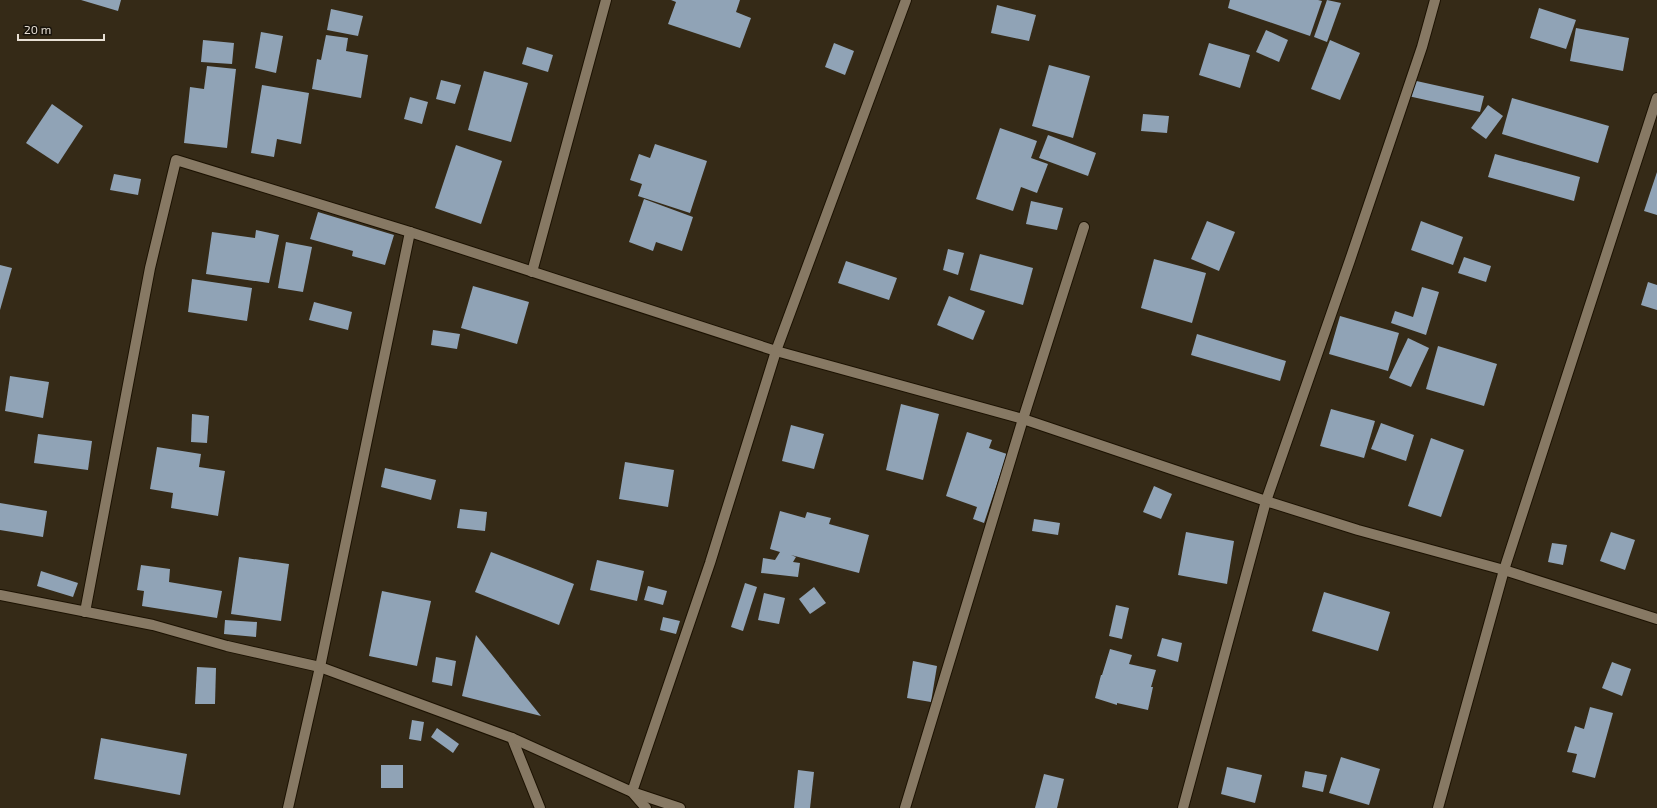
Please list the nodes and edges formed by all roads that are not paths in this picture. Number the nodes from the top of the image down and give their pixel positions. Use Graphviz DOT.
graph roads {
  1 [pos="606,0"];
  2 [pos="906,0"];
  3 [pos="1436,0"];
  4 [pos="1657,98"];
  5 [pos="1084,227"];
  6 [pos="410,232"];
  7 [pos="532,272"];
  8 [pos="776,351"];
  9 [pos="1023,419"];
  10 [pos="1266,502"];
  11 [pos="1504,570"];
  12 [pos="0,595"];
  13 [pos="85,612"];
  14 [pos="1657,618"];
  15 [pos="320,668"];
  16 [pos="512,738"];
  17 [pos="632,792"];
  18 [pos="288,808"];
  19 [pos="540,808"];
  20 [pos="646,808"];
  21 [pos="680,808"];
  22 [pos="905,808"];
  23 [pos="1183,808"];
  24 [pos="1438,808"];
  1 -- 7 [label="street"];
  2 -- 8 [label="street"];
  3 -- 10 [label="street"];
  4 -- 11 [label="street"];
  5 -- 9 [label="street"];
  6 -- 7 [label="street"];
  6 -- 13 [label="street"];
  6 -- 15 [label="street"];
  7 -- 8 [label="street"];
  8 -- 9 [label="street"];
  8 -- 17 [label="street"];
  9 -- 10 [label="street"];
  9 -- 22 [label="street"];
  10 -- 11 [label="street"];
  10 -- 23 [label="street"];
  11 -- 14 [label="street"];
  11 -- 24 [label="street"];
  12 -- 13 [label="street"];
  13 -- 15 [label="street"];
  15 -- 16 [label="street"];
  15 -- 18 [label="street"];
  16 -- 17 [label="street"];
  16 -- 19 [label="street"];
  17 -- 20 [label="street"];
  17 -- 21 [label="street"];
}
